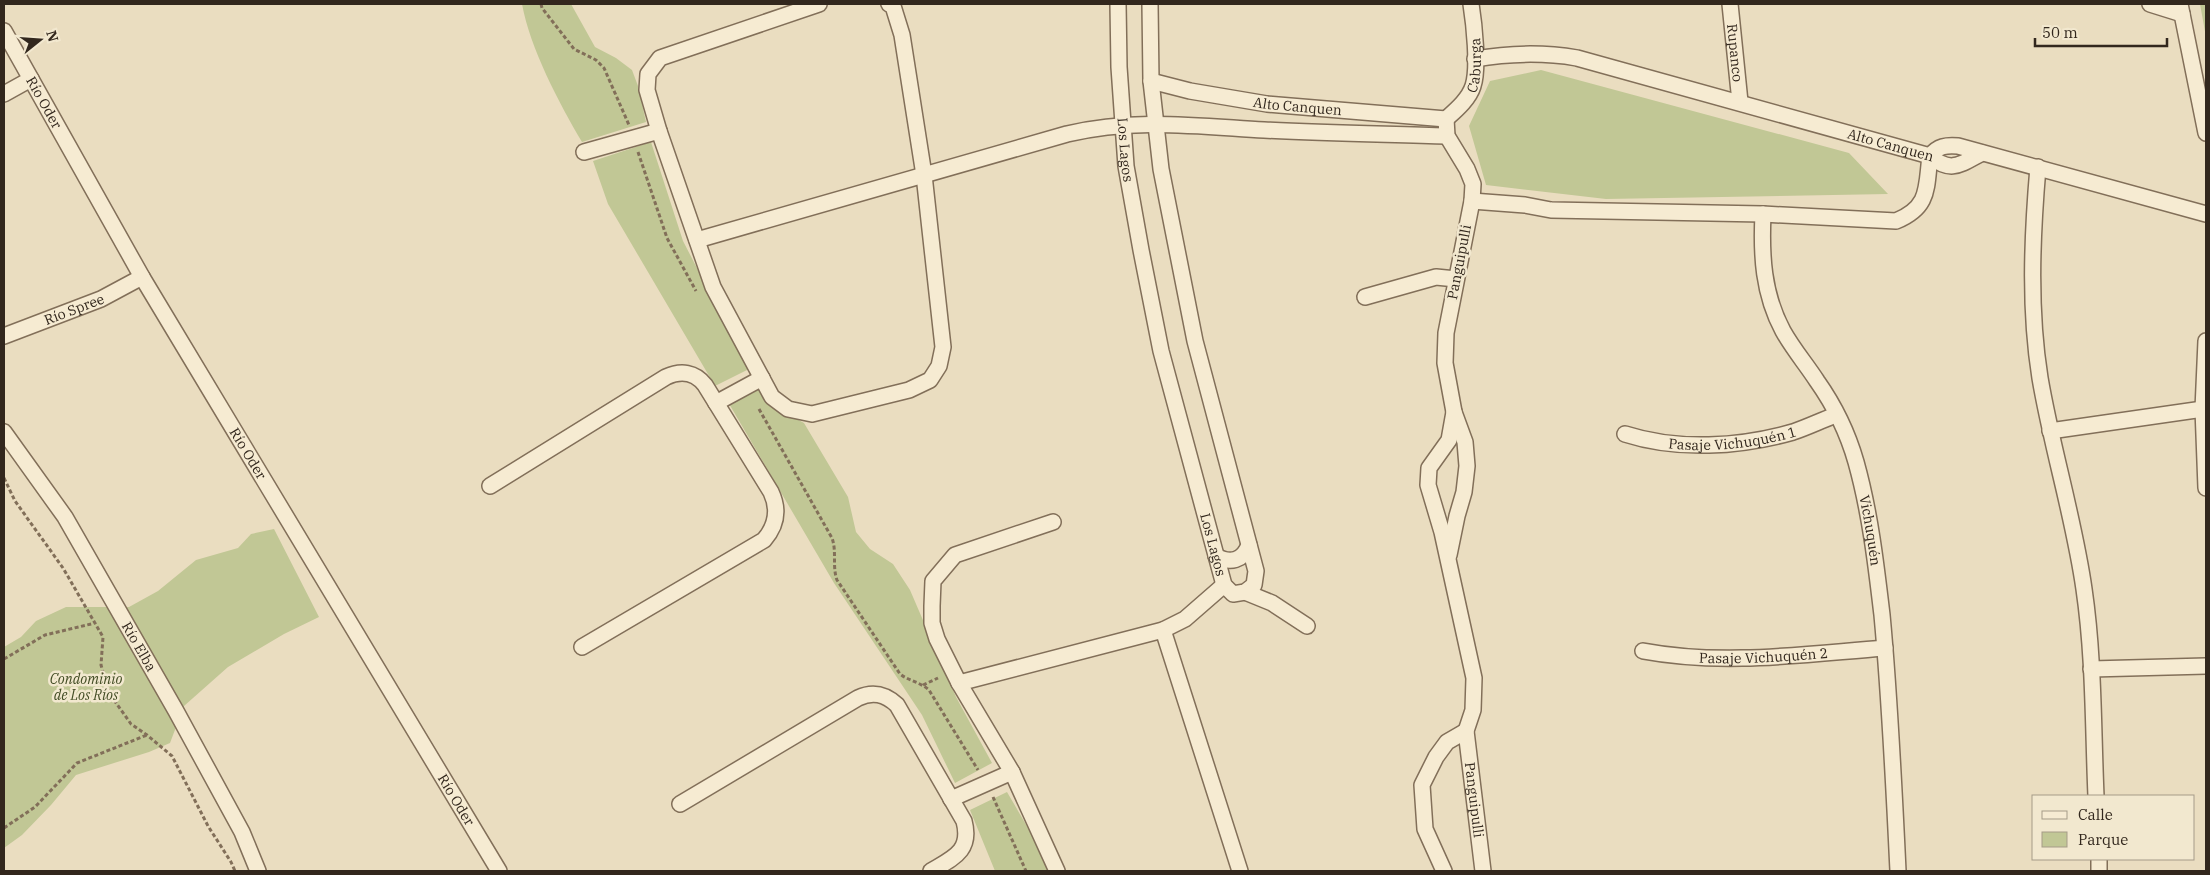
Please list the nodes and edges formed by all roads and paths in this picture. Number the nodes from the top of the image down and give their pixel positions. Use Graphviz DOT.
graph roads {
  1 [pos="542,4"];
  2 [pos="819,4"];
  3 [pos="889,4"];
  4 [pos="1118,4"];
  5 [pos="1150,4"];
  6 [pos="1471,4"];
  7 [pos="1730,4"];
  8 [pos="2150,4"];
  9 [pos="2181,9"];
  10 [pos="4,31"];
  11 [pos="1475,59"];
  12 [pos="31,79"];
  13 [pos="1151,81"];
  14 [pos="4,94"];
  15 [pos="1740,102"];
  16 [pos="1267,104"];
  17 [pos="1446,119"];
  18 [pos="1154,123"];
  19 [pos="1123,124"];
  20 [pos="1266,130"];
  21 [pos="658,131"];
  22 [pos="2206,133"];
  23 [pos="1447,136"];
  24 [pos="634,138"];
  25 [pos="584,152"];
  26 [pos="1982,153"];
  27 [pos="1930,156"];
  28 [pos="2038,167"];
  29 [pos="924,175"];
  30 [pos="1472,201"];
  31 [pos="1763,214"];
  32 [pos="2206,214"];
  33 [pos="697,240"];
  34 [pos="142,277"];
  35 [pos="1456,279"];
  36 [pos="1365,297"];
  37 [pos="700,299"];
  38 [pos="4,336"];
  39 [pos="2206,341"];
  40 [pos="762,378"];
  41 [pos="746,386"];
  42 [pos="716,403"];
  43 [pos="2203,409"];
  44 [pos="1454,412"];
  45 [pos="1836,415"];
  46 [pos="2050,431"];
  47 [pos="4,432"];
  48 [pos="1625,434"];
  49 [pos="4,478"];
  50 [pos="490,486"];
  51 [pos="2206,488"];
  52 [pos="1053,522"];
  53 [pos="1249,545"];
  54 [pos="1216,556"];
  55 [pos="1448,560"];
  56 [pos="1224,585"];
  57 [pos="1245,592"];
  58 [pos="95,623"];
  59 [pos="1307,626"];
  60 [pos="1163,630"];
  61 [pos="582,647"];
  62 [pos="1885,648"];
  63 [pos="1643,651"];
  64 [pos="4,659"];
  65 [pos="2206,666"];
  66 [pos="2090,670"];
  67 [pos="959,684"];
  68 [pos="1466,731"];
  69 [pos="148,735"];
  70 [pos="1012,772"];
  71 [pos="987,783"];
  72 [pos="2096,795"];
  73 [pos="951,799"];
  74 [pos="680,804"];
  75 [pos="4,828"];
  76 [pos="235,871"];
  77 [pos="258,871"];
  78 [pos="499,871"];
  79 [pos="931,871"];
  80 [pos="1026,871"];
  81 [pos="1057,871"];
  82 [pos="1240,871"];
  83 [pos="1444,871"];
  84 [pos="1483,871"];
  85 [pos="1898,871"];
  1 -- 24 [label="path"];
  2 -- 21 [label="street"];
  3 -- 29 [label="street"];
  4 -- 19 [label="street, Los Lagos"];
  5 -- 13 [label="street"];
  6 -- 11 [label="street, Caburga"];
  7 -- 15 [label="street, Rupanco"];
  8 -- 9 [label="street"];
  9 -- 22 [label="street"];
  10 -- 12 [label="street, Río Oder"];
  11 -- 15 [label="street, Alto Canquen"];
  11 -- 17 [label="street, Caburga"];
  12 -- 14 [label="street"];
  12 -- 34 [label="street, Río Oder"];
  13 -- 16 [label="street, Alto Canquen"];
  13 -- 18 [label="street"];
  15 -- 27 [label="street, Alto Canquen"];
  16 -- 17 [label="street, Alto Canquen"];
  16 -- 20 [label="street"];
  17 -- 23 [label="street, Panguipulli"];
  18 -- 19 [label="street, Alto Canquen"];
  18 -- 20 [label="street, Alto Canquen"];
  18 -- 53 [label="street"];
  19 -- 29 [label="street, Alto Canquen"];
  19 -- 54 [label="street, Los Lagos"];
  20 -- 23 [label="street, Alto Canquen"];
  21 -- 24 [label="street"];
  21 -- 33 [label="street"];
  23 -- 30 [label="street, Panguipulli"];
  24 -- 25 [label="street"];
  24 -- 37 [label="path"];
  26 -- 27 [label="street"];
  26 -- 27 [label="street"];
  26 -- 28 [label="street"];
  27 -- 31 [label="street, Alto Canquen"];
  28 -- 32 [label="street"];
  28 -- 46 [label="street"];
  29 -- 33 [label="street, Alto Canquen"];
  29 -- 40 [label="street"];
  30 -- 31 [label="street, Alto Canquen"];
  30 -- 35 [label="street, Panguipulli"];
  31 -- 45 [label="street, Vichuquén"];
  33 -- 40 [label="street"];
  34 -- 38 [label="street, Río Spree"];
  34 -- 78 [label="street, Río Oder"];
  35 -- 36 [label="street"];
  35 -- 44 [label="street, Panguipulli"];
  39 -- 43 [label="street"];
  40 -- 41 [label="street"];
  41 -- 42 [label="street"];
  41 -- 71 [label="path"];
  42 -- 50 [label="street"];
  42 -- 61 [label="street"];
  43 -- 46 [label="street"];
  43 -- 51 [label="street"];
  44 -- 55 [label="street, Panguipulli"];
  44 -- 55 [label="street, Panguipulli"];
  45 -- 48 [label="street, Pasaje Vichuquén 1"];
  45 -- 62 [label="street, Vichuquén"];
  46 -- 66 [label="street"];
  47 -- 77 [label="street, Río Elba"];
  49 -- 58 [label="path"];
  52 -- 67 [label="street"];
  53 -- 54 [label="street"];
  53 -- 57 [label="street"];
  54 -- 56 [label="street, Los Lagos"];
  55 -- 68 [label="street, Panguipulli"];
  56 -- 57 [label="street, Los Lagos"];
  56 -- 60 [label="street"];
  57 -- 59 [label="street"];
  58 -- 64 [label="path"];
  58 -- 69 [label="path"];
  60 -- 67 [label="street"];
  60 -- 82 [label="street"];
  62 -- 63 [label="street, Pasaje Vichuquén 2"];
  62 -- 85 [label="street, Vichuquén"];
  65 -- 66 [label="street"];
  66 -- 72 [label="street"];
  67 -- 70 [label="street"];
  68 -- 83 [label="street"];
  68 -- 84 [label="street, Panguipulli"];
  69 -- 75 [label="path"];
  69 -- 76 [label="path"];
  70 -- 71 [label="street"];
  70 -- 81 [label="street"];
  71 -- 73 [label="street"];
  71 -- 80 [label="path"];
  73 -- 74 [label="street"];
  73 -- 79 [label="street"];
}
